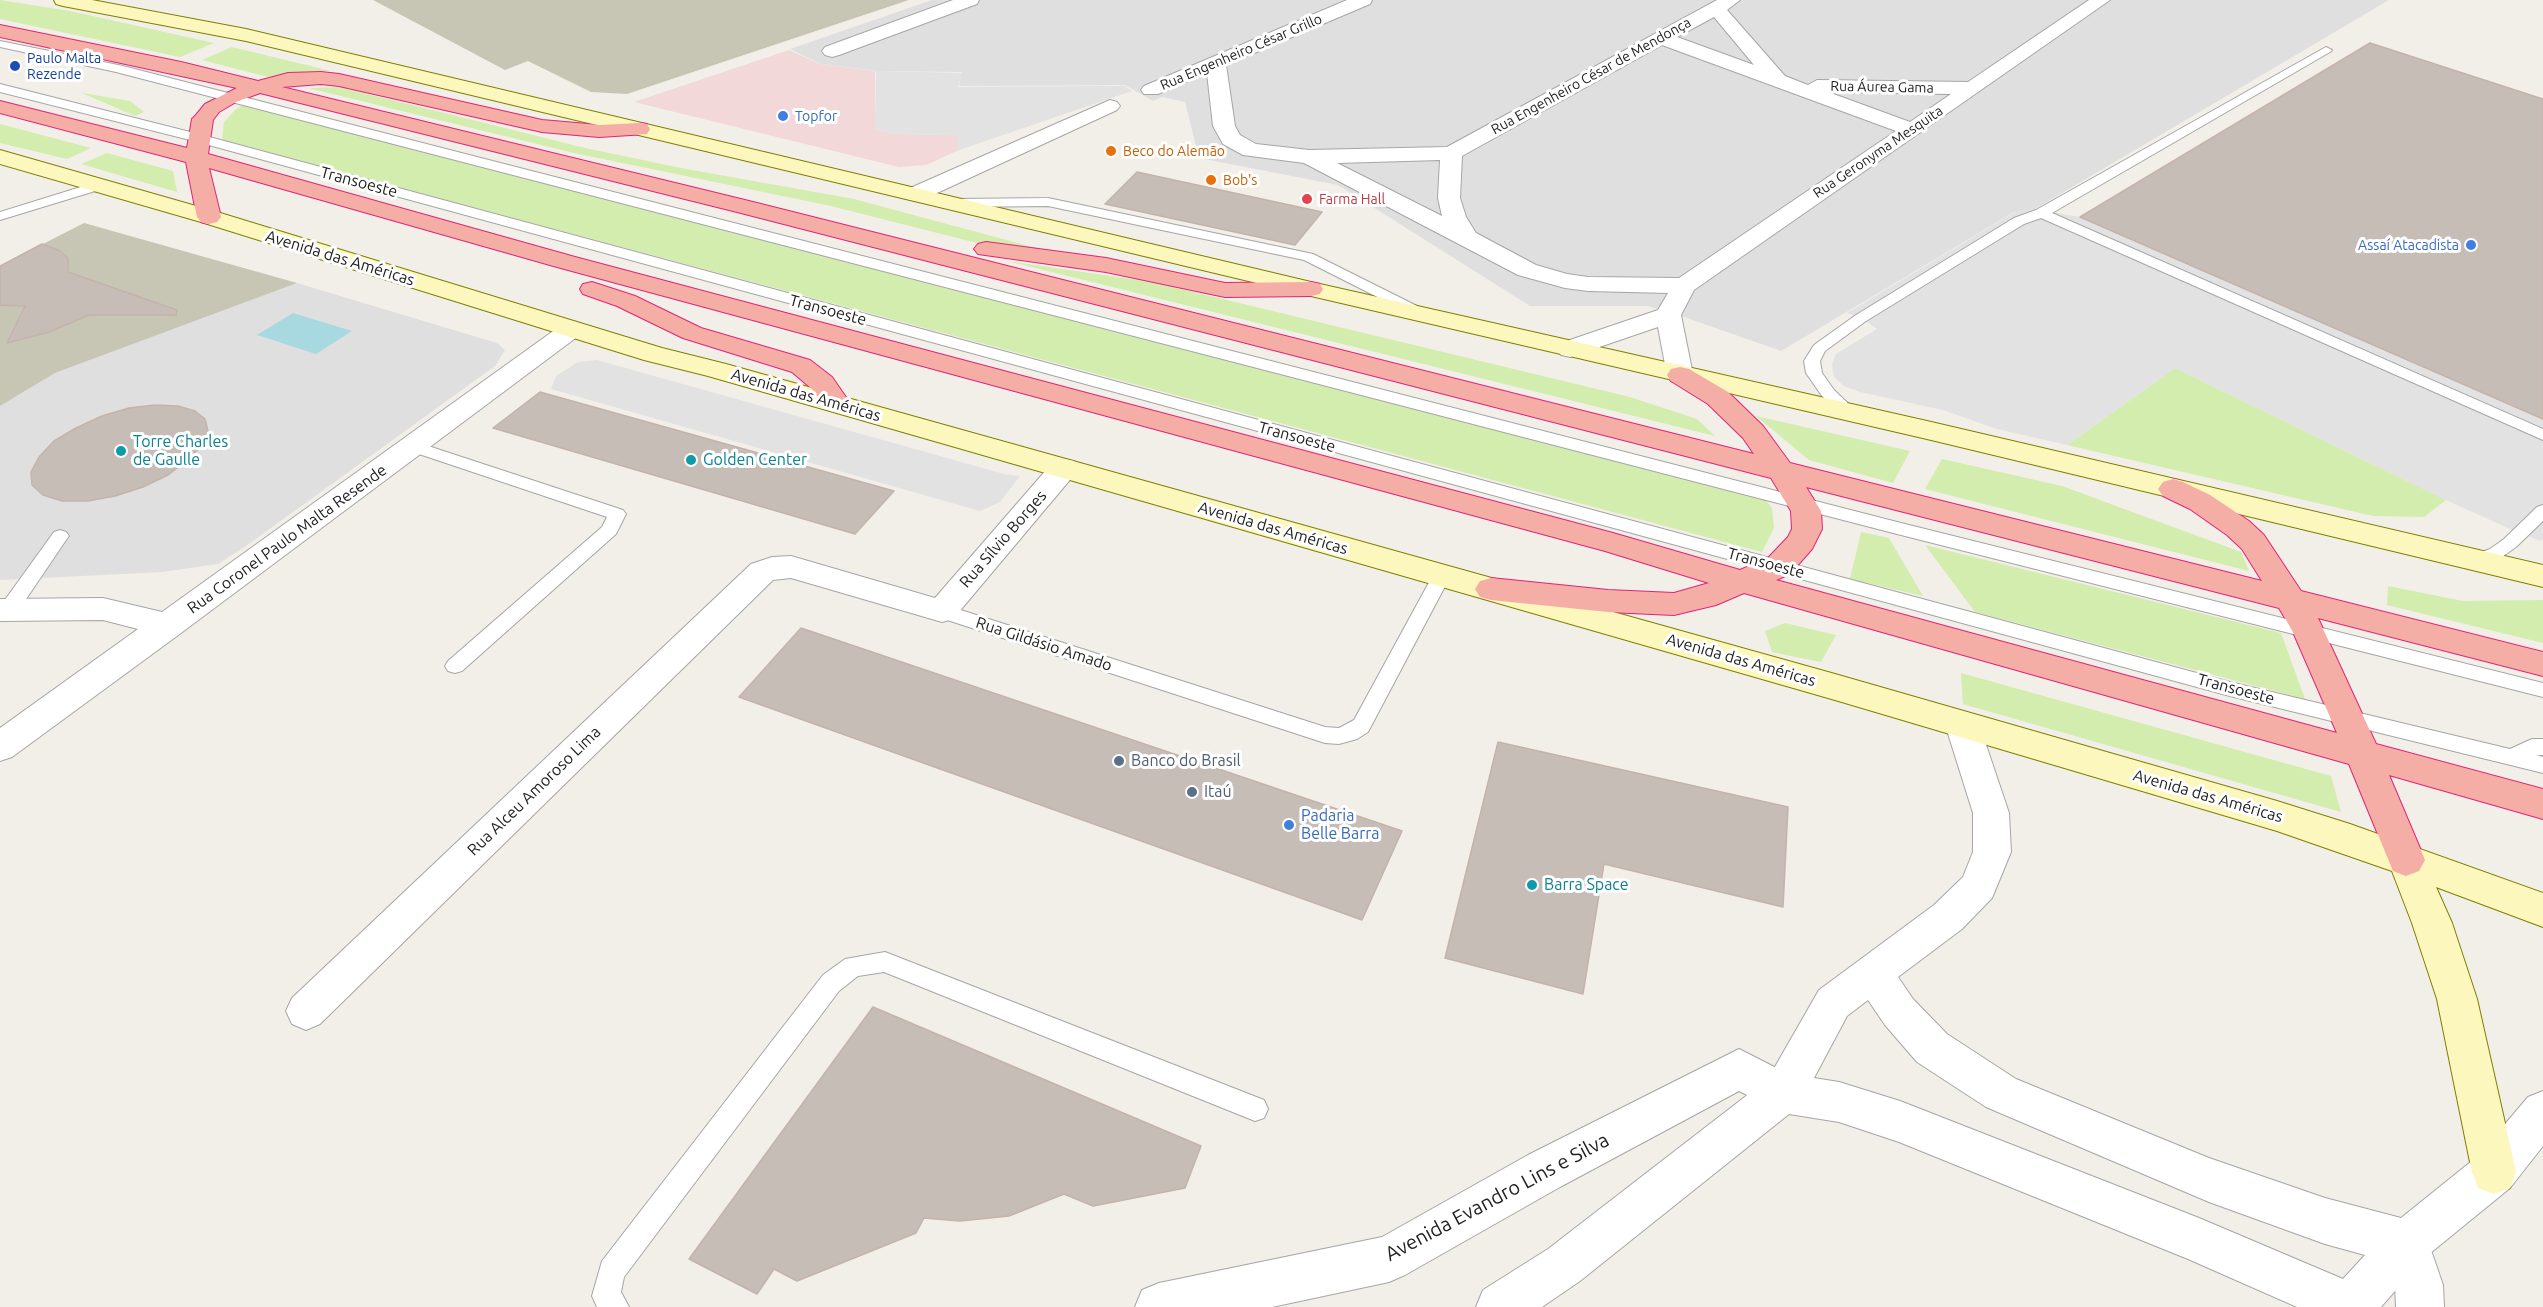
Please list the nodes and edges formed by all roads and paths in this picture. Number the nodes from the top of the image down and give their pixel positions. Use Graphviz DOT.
graph roads {
  1 [pos="63,0"];
  2 [pos="970,0"];
  3 [pos="1363,0"];
  4 [pos="2101,0"];
  5 [pos="1724,4"];
  6 [pos="0,31"];
  7 [pos="1660,38"];
  8 [pos="0,44"];
  9 [pos="0,49"];
  10 [pos="2326,50"];
  11 [pos="832,51"];
  12 [pos="1216,63"];
  13 [pos="119,69"];
  14 [pos="0,81"];
  15 [pos="1784,83"];
  16 [pos="258,87"];
  17 [pos="0,88"];
  18 [pos="1973,88"];
  19 [pos="1151,90"];
  20 [pos="229,98"];
  21 [pos="1110,106"];
  22 [pos="0,107"];
  23 [pos="83,109"];
  24 [pos="639,129"];
  25 [pos="1911,129"];
  26 [pos="197,148"];
  27 [pos="1451,153"];
  28 [pos="0,157"];
  29 [pos="1309,157"];
  30 [pos="100,185"];
  31 [pos="916,194"];
  32 [pos="956,203"];
  33 [pos="745,207"];
  34 [pos="2041,213"];
  35 [pos="0,216"];
  36 [pos="209,217"];
  37 [pos="1467,238"];
  38 [pos="566,262"];
  39 [pos="1684,286"];
  40 [pos="1311,289"];
  41 [pos="1421,314"];
  42 [pos="1668,315"];
  43 [pos="572,329"];
  44 [pos="1570,349"];
  45 [pos="1680,375"];
  46 [pos="836,403"];
  47 [pos="1848,412"];
  48 [pos="2543,435"];
  49 [pos="413,446"];
  50 [pos="1064,468"];
  51 [pos="1783,473"];
  52 [pos="2173,489"];
  53 [pos="1803,503"];
  54 [pos="2543,511"];
  55 [pos="60,536"];
  56 [pos="2477,560"];
  57 [pos="1779,566"];
  58 [pos="762,572"];
  59 [pos="1442,576"];
  60 [pos="2543,576"];
  61 [pos="1744,582"];
  62 [pos="1491,590"];
  63 [pos="2291,601"];
  64 [pos="5,609"];
  65 [pos="942,611"];
  66 [pos="170,625"];
  67 [pos="2309,632"];
  68 [pos="455,666"];
  69 [pos="2540,684"];
  70 [pos="2348,718"];
  71 [pos="1962,724"];
  72 [pos="0,747"];
  73 [pos="2543,747"];
  74 [pos="2363,754"];
  75 [pos="2513,758"];
  76 [pos="2543,765"];
  77 [pos="2543,804"];
  78 [pos="2406,860"];
  79 [pos="2543,910"];
  80 [pos="1872,972"];
  81 [pos="306,1011"];
  82 [pos="1783,1093"];
  83 [pos="1255,1109"];
  84 [pos="2543,1112"];
  85 [pos="2493,1172"];
  86 [pos="2407,1243"];
  87 [pos="615,1307"];
  88 [pos="1159,1307"];
  89 [pos="1500,1307"];
  90 [pos="2351,1307"];
  91 [pos="2420,1307"];
  1 -- 24 [label="main road"];
  2 -- 11 [label="street"];
  3 -- 12 [label="street, Rua Engenheiro César Grillo"];
  4 -- 18 [label="street, Rua Geronyma Mesquita"];
  5 -- 7 [label="street, Rua Engenheiro César de Mendonça"];
  5 -- 15 [label="street, Rua Áurea Gama"];
  6 -- 16 [label="highway"];
  7 -- 15 [label="street, Rua Áurea Gama"];
  7 -- 27 [label="street, Rua Engenheiro César de Mendonça"];
  8 -- 13 [label="lane"];
  9 -- 13 [label="lane"];
  10 -- 34 [label="lane"];
  12 -- 19 [label="street, Rua Engenheiro César Grillo"];
  12 -- 29 [label="street"];
  13 -- 20 [label="lane"];
  14 -- 23 [label="lane, Transoeste"];
  15 -- 18 [label="street, Rua Áurea Gama"];
  15 -- 25 [label="street, Rua Áurea Gama"];
  16 -- 20 [label="highway"];
  16 -- 24 [label="highway"];
  16 -- 33 [label="highway"];
  17 -- 23 [label="lane, Transoeste"];
  18 -- 25 [label="street, Rua Geronyma Mesquita"];
  20 -- 26 [label="highway"];
  20 -- 53 [label="lane"];
  21 -- 31 [label="street"];
  22 -- 26 [label="highway"];
  23 -- 26 [label="lane, Transoeste"];
  24 -- 31 [label="main road"];
  25 -- 39 [label="street, Rua Geronyma Mesquita"];
  26 -- 36 [label="highway"];
  26 -- 38 [label="highway"];
  26 -- 57 [label="lane, Transoeste"];
  27 -- 29 [label="street"];
  27 -- 37 [label="street"];
  28 -- 30 [label="main road, Avenida das Américas"];
  29 -- 37 [label="street"];
  30 -- 35 [label="lane"];
  30 -- 36 [label="main road, Avenida das Américas"];
  31 -- 32 [label="main road"];
  32 -- 40 [label="main road"];
  32 -- 41 [label="lane"];
  33 -- 40 [label="highway"];
  33 -- 51 [label="highway"];
  34 -- 47 [label="lane"];
  34 -- 48 [label="lane"];
  36 -- 43 [label="main road, Avenida das Américas"];
  37 -- 39 [label="street"];
  38 -- 46 [label="highway"];
  38 -- 61 [label="highway"];
  39 -- 42 [label="street, Rua Geronyma Mesquita"];
  40 -- 41 [label="main road"];
  41 -- 44 [label="main road"];
  42 -- 44 [label="street"];
  42 -- 45 [label="street"];
  43 -- 46 [label="main road, Avenida das Américas"];
  43 -- 49 [label="street, Rua Coronel Paulo Malta Resende"];
  44 -- 45 [label="main road"];
  45 -- 47 [label="main road"];
  45 -- 51 [label="highway"];
  46 -- 50 [label="main road, Avenida das Américas"];
  47 -- 52 [label="main road"];
  49 -- 66 [label="street, Rua Coronel Paulo Malta Resende"];
  49 -- 68 [label="lane"];
  50 -- 59 [label="main road, Avenida das Américas"];
  50 -- 65 [label="street, Rua Sílvio Borges"];
  51 -- 53 [label="highway"];
  51 -- 63 [label="highway"];
  52 -- 56 [label="main road"];
  52 -- 63 [label="highway"];
  53 -- 57 [label="highway"];
  53 -- 67 [label="lane"];
  54 -- 56 [label="lane"];
  55 -- 64 [label="lane"];
  56 -- 60 [label="main road"];
  57 -- 61 [label="highway"];
  57 -- 70 [label="lane, Transoeste"];
  58 -- 65 [label="street, Rua Gildásio Amado"];
  58 -- 81 [label="street, Rua Alceu Amoroso Lima"];
  59 -- 62 [label="main road, Avenida das Américas"];
  59 -- 65 [label="lane, Rua Gildásio Amado"];
  61 -- 62 [label="highway"];
  61 -- 74 [label="highway"];
  62 -- 71 [label="main road, Avenida das Américas"];
  63 -- 67 [label="highway"];
  63 -- 69 [label="highway"];
  64 -- 66 [label="street"];
  66 -- 72 [label="street, Rua Coronel Paulo Malta Resende"];
  67 -- 69 [label="lane"];
  67 -- 70 [label="highway"];
  70 -- 74 [label="highway"];
  70 -- 75 [label="lane, Transoeste"];
  71 -- 78 [label="main road, Avenida das Américas"];
  71 -- 80 [label="street"];
  73 -- 75 [label="lane"];
  74 -- 77 [label="highway"];
  74 -- 78 [label="highway"];
  75 -- 76 [label="lane, Transoeste"];
  78 -- 79 [label="main road, Avenida das Américas"];
  78 -- 85 [label="main road"];
  80 -- 82 [label="street"];
  80 -- 86 [label="street"];
  82 -- 88 [label="street, Avenida Evandro Lins e Silva"];
  82 -- 89 [label="street"];
  82 -- 90 [label="street"];
  83 -- 87 [label="lane"];
  84 -- 85 [label="street"];
  85 -- 86 [label="street"];
  86 -- 90 [label="street"];
  86 -- 91 [label="street"];
}
